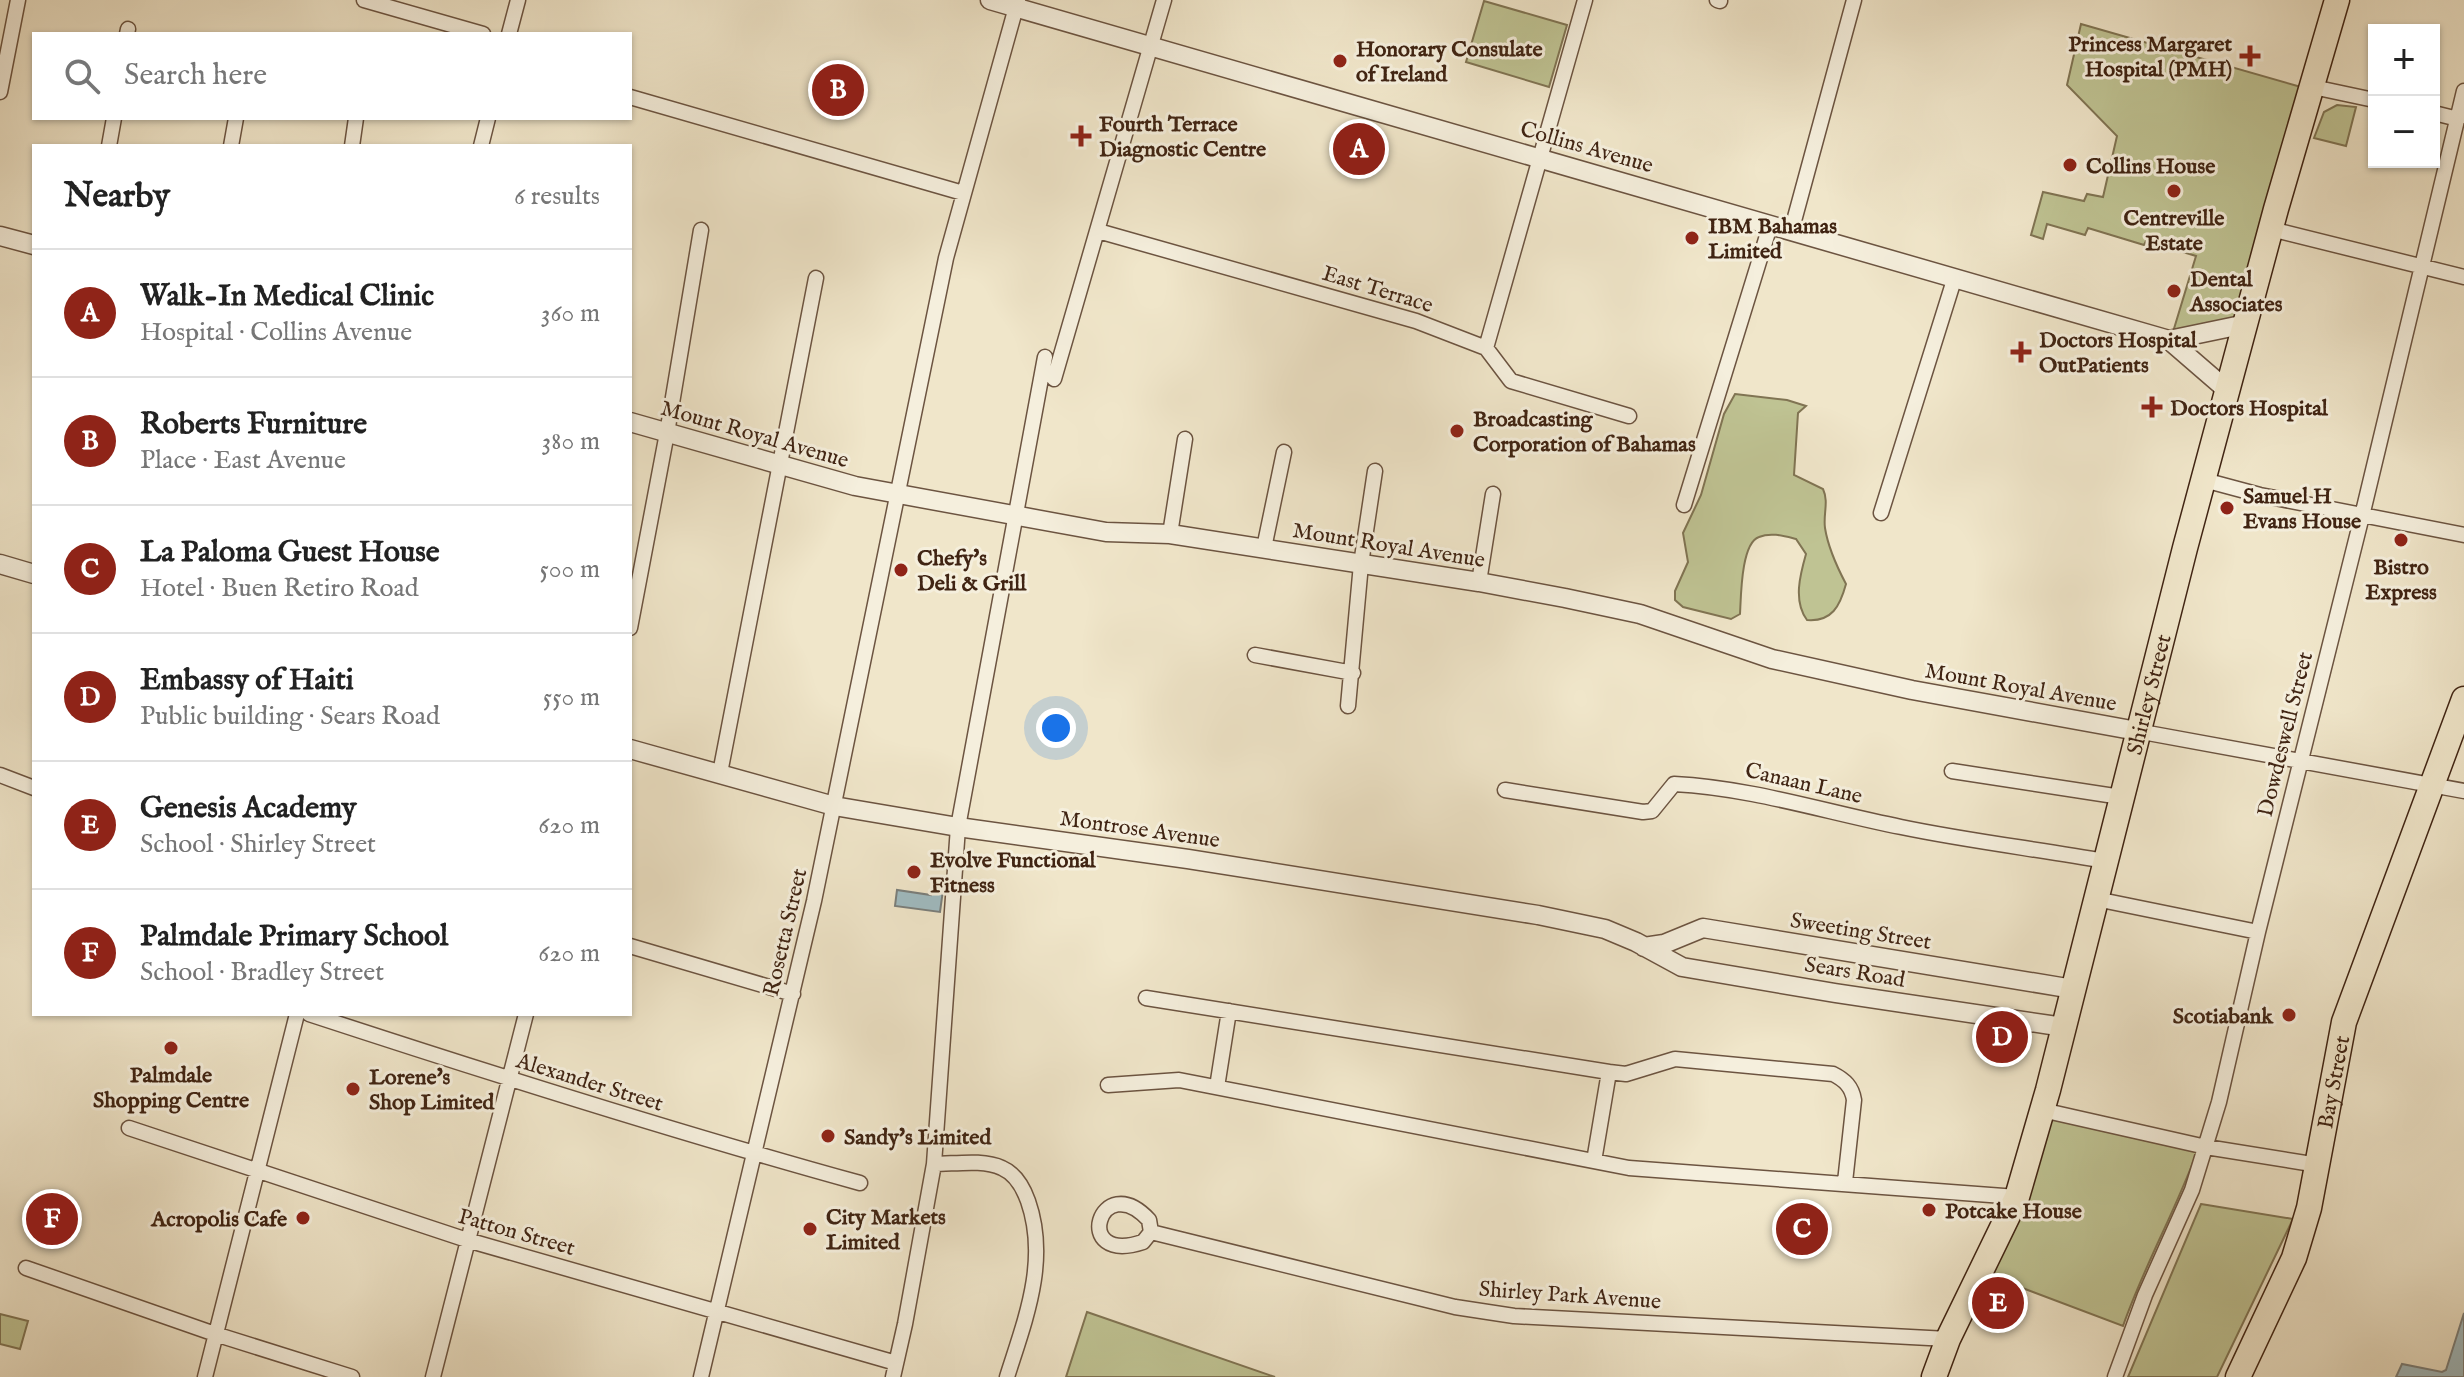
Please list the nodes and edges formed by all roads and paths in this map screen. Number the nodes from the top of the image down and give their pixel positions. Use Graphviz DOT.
graph roads {
  1 [pos="18,0"];
  2 [pos="364,0"];
  3 [pos="518,0"];
  4 [pos="990,0"];
  5 [pos="1164,0"];
  6 [pos="1585,0"];
  7 [pos="1854,0"];
  8 [pos="2337,0"];
  9 [pos="1017,3"];
  10 [pos="476,32"];
  11 [pos="510,32"];
  12 [pos="1152,47"];
  13 [pos="2313,87"];
  14 [pos="2464,91"];
  15 [pos="0,92"];
  16 [pos="632,98"];
  17 [pos="2368,99"];
  18 [pos="2440,114"];
  19 [pos="2458,119"];
  20 [pos="114,120"];
  21 [pos="236,120"];
  22 [pos="356,120"];
  23 [pos="488,120"];
  24 [pos="109,144"];
  25 [pos="231,144"];
  26 [pos="352,144"];
  27 [pos="482,144"];
  28 [pos="1540,157"];
  29 [pos="963,193"];
  30 [pos="1770,226"];
  31 [pos="2271,229"];
  32 [pos="701,230"];
  33 [pos="1098,231"];
  34 [pos="1791,232"];
  35 [pos="0,236"];
  36 [pos="32,244"];
  37 [pos="2421,266"];
  38 [pos="2464,277"];
  39 [pos="816,278"];
  40 [pos="1954,280"];
  41 [pos="2246,324"];
  42 [pos="2169,340"];
  43 [pos="1486,348"];
  44 [pos="1045,357"];
  45 [pos="1054,379"];
  46 [pos="2228,391"];
  47 [pos="1629,416"];
  48 [pos="632,423"];
  49 [pos="667,433"];
  50 [pos="1185,439"];
  51 [pos="1284,452"];
  52 [pos="781,466"];
  53 [pos="1375,471"];
  54 [pos="2204,480"];
  55 [pos="896,494"];
  56 [pos="1493,494"];
  57 [pos="1684,505"];
  58 [pos="1881,513"];
  59 [pos="1016,516"];
  60 [pos="2362,516"];
  61 [pos="1170,534"];
  62 [pos="2464,535"];
  63 [pos="1264,548"];
  64 [pos="0,564"];
  65 [pos="1361,564"];
  66 [pos="32,569"];
  67 [pos="1479,582"];
  68 [pos="632,617"];
  69 [pos="1255,655"];
  70 [pos="1353,673"];
  71 [pos="2464,699"];
  72 [pos="1348,706"];
  73 [pos="2137,731"];
  74 [pos="632,750"];
  75 [pos="2300,761"];
  76 [pos="1952,771"];
  77 [pos="720,773"];
  78 [pos="0,775"];
  79 [pos="2431,786"];
  80 [pos="32,787"];
  81 [pos="1505,790"];
  82 [pos="2464,791"];
  83 [pos="2121,797"];
  84 [pos="834,806"];
  85 [pos="958,827"];
  86 [pos="2105,861"];
  87 [pos="2096,899"];
  88 [pos="2258,932"];
  89 [pos="632,947"];
  90 [pos="1644,947"];
  91 [pos="2073,989"];
  92 [pos="793,994"];
  93 [pos="1146,998"];
  94 [pos="1229,1011"];
  95 [pos="296,1016"];
  96 [pos="315,1016"];
  97 [pos="525,1016"];
  98 [pos="2064,1027"];
  99 [pos="1609,1072"];
  100 [pos="509,1079"];
  101 [pos="1108,1085"];
  102 [pos="1217,1087"];
  103 [pos="2042,1110"];
  104 [pos="129,1128"];
  105 [pos="2206,1147"];
  106 [pos="755,1154"];
  107 [pos="1594,1161"];
  108 [pos="934,1164"];
  109 [pos="2318,1165"];
  110 [pos="256,1169"];
  111 [pos="1845,1182"];
  112 [pos="860,1183"];
  113 [pos="2017,1197"];
  114 [pos="1151,1232"];
  115 [pos="467,1240"];
  116 [pos="26,1268"];
  117 [pos="717,1312"];
  118 [pos="215,1334"];
  119 [pos="1948,1339"];
  120 [pos="894,1370"];
  121 [pos="205,1377"];
  122 [pos="352,1377"];
  123 [pos="433,1377"];
  124 [pos="701,1377"];
  125 [pos="1007,1377"];
  126 [pos="1934,1377"];
  127 [pos="2115,1377"];
  128 [pos="2238,1377"];
  1 -- 15 [label="street"];
  2 -- 10 [label="street"];
  3 -- 11 [label="street"];
  4 -- 9 [label="street, Collins Avenue"];
  5 -- 12 [label="street"];
  6 -- 28 [label="street"];
  7 -- 34 [label="street"];
  8 -- 13 [label="highway, Shirley Street"];
  9 -- 12 [label="street, Collins Avenue"];
  9 -- 29 [label="street, Rosetta Street"];
  12 -- 28 [label="street, Collins Avenue"];
  12 -- 33 [label="street"];
  13 -- 17 [label="street"];
  13 -- 31 [label="highway, Shirley Street"];
  14 -- 19 [label="street, Dowdeswell Street"];
  16 -- 29 [label="street"];
  18 -- 19 [label="street"];
  19 -- 37 [label="street, Dowdeswell Street"];
  20 -- 24 [label="street"];
  21 -- 25 [label="street"];
  22 -- 26 [label="street"];
  23 -- 27 [label="street"];
  28 -- 30 [label="street, Collins Avenue"];
  28 -- 43 [label="street"];
  29 -- 55 [label="street, Rosetta Street"];
  30 -- 34 [label="street, Collins Avenue"];
  30 -- 57 [label="street"];
  31 -- 37 [label="street"];
  31 -- 41 [label="highway, Shirley Street"];
  32 -- 49 [label="street"];
  33 -- 43 [label="street, East Terrace"];
  33 -- 45 [label="street"];
  34 -- 40 [label="street, Collins Avenue"];
  35 -- 36 [label="street"];
  37 -- 38 [label="street"];
  37 -- 60 [label="street, Dowdeswell Street"];
  39 -- 52 [label="street"];
  40 -- 42 [label="street, Collins Avenue"];
  40 -- 58 [label="street"];
  41 -- 42 [label="street, Collins Avenue"];
  41 -- 46 [label="highway, Shirley Street"];
  42 -- 46 [label="street, Collins Avenue"];
  43 -- 47 [label="street"];
  44 -- 59 [label="street"];
  46 -- 54 [label="highway, Shirley Street"];
  48 -- 49 [label="street, Mount Royal Avenue"];
  49 -- 52 [label="street, Mount Royal Avenue"];
  49 -- 68 [label="street"];
  50 -- 61 [label="street"];
  51 -- 63 [label="street"];
  52 -- 55 [label="street, Mount Royal Avenue"];
  52 -- 77 [label="street"];
  53 -- 65 [label="street"];
  54 -- 60 [label="street"];
  54 -- 73 [label="highway, Shirley Street"];
  55 -- 59 [label="street, Mount Royal Avenue"];
  55 -- 84 [label="street, Rosetta Street"];
  56 -- 67 [label="street"];
  59 -- 61 [label="street, Mount Royal Avenue"];
  59 -- 85 [label="street"];
  60 -- 62 [label="street"];
  60 -- 75 [label="street, Dowdeswell Street"];
  61 -- 63 [label="street, Mount Royal Avenue"];
  63 -- 65 [label="street, Mount Royal Avenue"];
  64 -- 66 [label="street"];
  65 -- 67 [label="street, Mount Royal Avenue"];
  65 -- 70 [label="street"];
  67 -- 73 [label="street, Mount Royal Avenue"];
  69 -- 70 [label="street"];
  70 -- 72 [label="street"];
  71 -- 79 [label="highway, Bay Street"];
  73 -- 75 [label="street"];
  73 -- 83 [label="highway, Shirley Street"];
  74 -- 77 [label="street, Montrose Avenue"];
  75 -- 79 [label="street"];
  75 -- 88 [label="street, Dowdeswell Street"];
  76 -- 83 [label="street"];
  77 -- 84 [label="street, Montrose Avenue"];
  78 -- 80 [label="street"];
  79 -- 82 [label="street"];
  79 -- 109 [label="highway, Bay Street"];
  81 -- 86 [label="street, Canaan Lane"];
  83 -- 86 [label="highway, Shirley Street"];
  84 -- 85 [label="street, Montrose Avenue"];
  84 -- 92 [label="street, Rosetta Street"];
  85 -- 90 [label="street, Montrose Avenue"];
  85 -- 108 [label="street"];
  86 -- 87 [label="highway, Shirley Street"];
  87 -- 88 [label="street"];
  87 -- 91 [label="highway, Shirley Street"];
  88 -- 105 [label="street, Dowdeswell Street"];
  89 -- 92 [label="street"];
  90 -- 91 [label="street, Sweeting Street"];
  90 -- 98 [label="street, Sears Road"];
  91 -- 98 [label="highway, Shirley Street"];
  92 -- 106 [label="street, Rosetta Street"];
  93 -- 94 [label="street"];
  94 -- 99 [label="street"];
  94 -- 102 [label="street"];
  95 -- 110 [label="street"];
  96 -- 100 [label="street, Alexander Street"];
  97 -- 100 [label="street"];
  98 -- 103 [label="highway, Shirley Street"];
  99 -- 107 [label="street"];
  99 -- 111 [label="street"];
  100 -- 106 [label="street, Alexander Street"];
  100 -- 115 [label="street"];
  101 -- 102 [label="street"];
  102 -- 107 [label="street"];
  103 -- 105 [label="street"];
  103 -- 113 [label="highway, Shirley Street"];
  104 -- 110 [label="street, Patton Street"];
  105 -- 109 [label="street"];
  105 -- 127 [label="street, Dowdeswell Street"];
  106 -- 112 [label="street, Alexander Street"];
  106 -- 117 [label="street, Rosetta Street"];
  107 -- 111 [label="street"];
  108 -- 120 [label="street"];
  108 -- 125 [label="street"];
  109 -- 128 [label="highway, Bay Street"];
  110 -- 115 [label="street, Patton Street"];
  110 -- 118 [label="street"];
  111 -- 113 [label="street"];
  113 -- 119 [label="highway, Shirley Street"];
  114 -- 119 [label="street, Shirley Park Avenue"];
  115 -- 117 [label="street, Patton Street"];
  115 -- 123 [label="street"];
  116 -- 118 [label="street"];
  117 -- 120 [label="street, Patton Street"];
  117 -- 124 [label="street, Rosetta Street"];
  118 -- 121 [label="street"];
  118 -- 122 [label="street"];
  119 -- 126 [label="highway, Shirley Street"];
}
